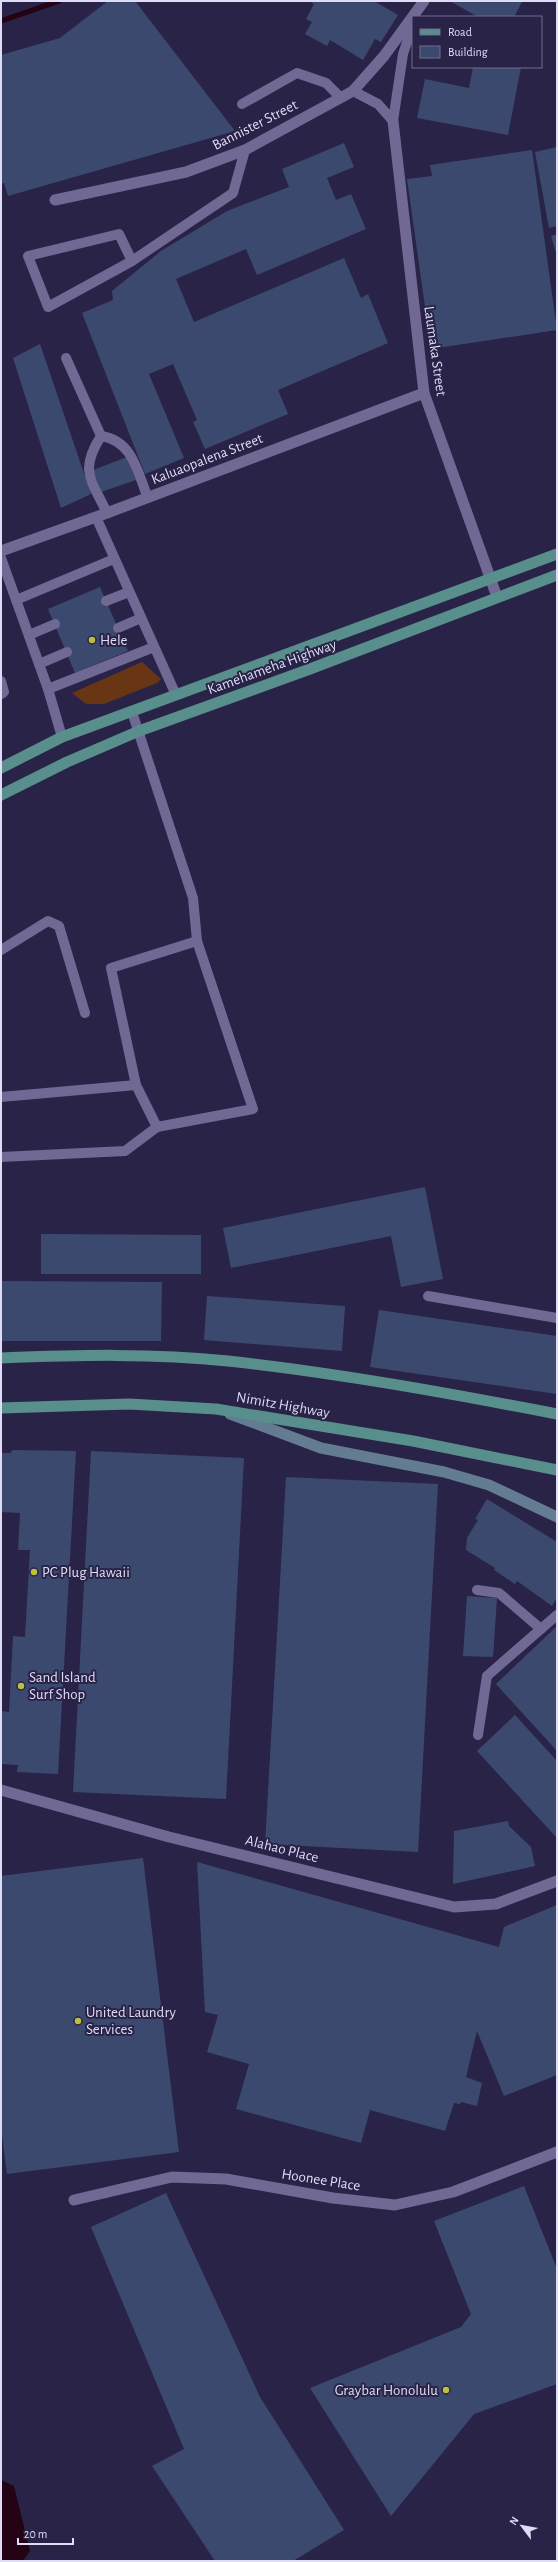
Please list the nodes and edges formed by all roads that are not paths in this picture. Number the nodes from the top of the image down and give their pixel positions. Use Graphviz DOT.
graph roads {
  1 [pos="422,3"];
  2 [pos="413,16"];
  3 [pos="416,16"];
  4 [pos="412,17"];
  5 [pos="412,27"];
  6 [pos="353,91"];
  7 [pos="341,98"];
  8 [pos="242,104"];
  9 [pos="393,121"];
  10 [pos="245,150"];
  11 [pos="55,200"];
  12 [pos="132,261"];
  13 [pos="66,358"];
  14 [pos="424,393"];
  15 [pos="101,436"];
  16 [pos="148,498"];
  17 [pos="107,513"];
  18 [pos="96,517"];
  19 [pos="1,550"];
  20 [pos="557,554"];
  21 [pos="1,558"];
  22 [pos="114,559"];
  23 [pos="557,575"];
  24 [pos="490,580"];
  25 [pos="129,592"];
  26 [pos="497,597"];
  27 [pos="16,600"];
  28 [pos="106,601"];
  29 [pos="141,618"];
  30 [pos="55,624"];
  31 [pos="118,628"];
  32 [pos="29,635"];
  33 [pos="154,647"];
  34 [pos="67,652"];
  35 [pos="39,664"];
  36 [pos="1,681"];
  37 [pos="48,689"];
  38 [pos="1,694"];
  39 [pos="176,695"];
  40 [pos="132,712"];
  41 [pos="140,731"];
  42 [pos="62,737"];
  43 [pos="1,768"];
  44 [pos="1,795"];
  45 [pos="197,941"];
  46 [pos="1,950"];
  47 [pos="85,1013"];
  48 [pos="136,1085"];
  49 [pos="1,1096"];
  50 [pos="158,1127"];
  51 [pos="1,1157"];
  52 [pos="428,1296"];
  53 [pos="557,1318"];
  54 [pos="1,1358"];
  55 [pos="1,1408"];
  56 [pos="216,1409"];
  57 [pos="557,1414"];
  58 [pos="557,1470"];
  59 [pos="557,1517"];
  60 [pos="477,1590"];
  61 [pos="557,1615"];
  62 [pos="541,1629"];
  63 [pos="478,1735"];
  64 [pos="1,1790"];
  65 [pos="557,1881"];
  66 [pos="557,2152"];
  67 [pos="74,2200"];
  1 -- 2 [label="street, Bannister Street"];
  1 -- 3 [label="lane"];
  4 -- 6 [label="street, Bannister Street"];
  5 -- 9 [label="lane"];
  6 -- 7 [label="street, Bannister Street"];
  6 -- 9 [label="lane"];
  7 -- 8 [label="lane"];
  7 -- 10 [label="street, Bannister Street"];
  9 -- 14 [label="street, Laumaka Street"];
  10 -- 11 [label="street, Bannister Street"];
  10 -- 12 [label="lane"];
  12 -- 12 [label="lane"];
  13 -- 15 [label="lane"];
  14 -- 16 [label="street, Kaluaopalena Street"];
  14 -- 24 [label="street, Laumaka Street"];
  15 -- 16 [label="lane"];
  15 -- 17 [label="lane"];
  16 -- 17 [label="street, Kaluaopalena Street"];
  17 -- 18 [label="street, Kaluaopalena Street"];
  18 -- 19 [label="street, Kaluaopalena Street"];
  18 -- 22 [label="lane"];
  20 -- 24 [label="main road, Kamehameha Highway"];
  21 -- 27 [label="lane"];
  22 -- 25 [label="lane"];
  22 -- 27 [label="lane"];
  23 -- 26 [label="main road, Kamehameha Highway"];
  24 -- 26 [label="street, Laumaka Street"];
  24 -- 39 [label="main road, Kamehameha Highway"];
  25 -- 28 [label="lane"];
  25 -- 29 [label="lane"];
  26 -- 41 [label="main road, Kamehameha Highway"];
  27 -- 32 [label="lane"];
  29 -- 31 [label="lane"];
  29 -- 33 [label="lane"];
  30 -- 32 [label="lane"];
  32 -- 35 [label="lane"];
  33 -- 37 [label="lane"];
  33 -- 39 [label="lane"];
  34 -- 35 [label="lane"];
  35 -- 37 [label="lane"];
  36 -- 38 [label="lane"];
  37 -- 42 [label="lane"];
  39 -- 40 [label="main road, Kamehameha Highway"];
  40 -- 41 [label="lane"];
  40 -- 42 [label="main road, Kamehameha Highway"];
  41 -- 44 [label="main road, Kamehameha Highway"];
  41 -- 45 [label="lane"];
  42 -- 43 [label="main road, Kamehameha Highway"];
  45 -- 48 [label="lane"];
  45 -- 50 [label="lane"];
  46 -- 47 [label="lane"];
  48 -- 49 [label="lane"];
  48 -- 50 [label="lane"];
  50 -- 51 [label="lane"];
  52 -- 53 [label="lane"];
  54 -- 57 [label="main road"];
  55 -- 56 [label="main road, Nimitz Highway"];
  56 -- 58 [label="main road, Nimitz Highway"];
  56 -- 59 [label="main road"];
  60 -- 62 [label="lane"];
  61 -- 62 [label="lane"];
  62 -- 63 [label="lane"];
  64 -- 65 [label="street, Alahao Place"];
  66 -- 67 [label="street, Hoonee Place"];
}
